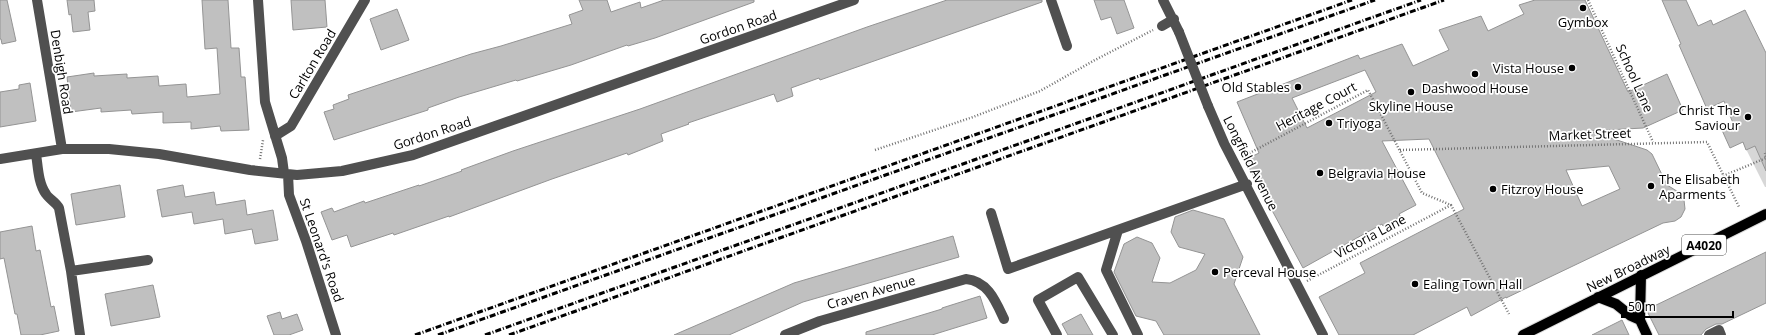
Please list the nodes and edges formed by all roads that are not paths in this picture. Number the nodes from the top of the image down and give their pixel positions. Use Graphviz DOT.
graph roads {
  1 [pos="37,0"];
  2 [pos="258,0"];
  3 [pos="365,0"];
  4 [pos="854,0"];
  5 [pos="1051,0"];
  6 [pos="1163,0"];
  7 [pos="1174,19"];
  8 [pos="1162,26"];
  9 [pos="1067,46"];
  10 [pos="275,136"];
  11 [pos="62,149"];
  12 [pos="36,154"];
  13 [pos="0,159"];
  14 [pos="286,174"];
  15 [pos="1247,184"];
  16 [pos="991,213"];
  17 [pos="1766,214"];
  18 [pos="1118,230"];
  19 [pos="148,260"];
  20 [pos="71,271"];
  21 [pos="1641,275"];
  22 [pos="1598,297"];
  23 [pos="1004,320"];
  24 [pos="1640,320"];
  25 [pos="797,333"];
  26 [pos="336,334"];
  27 [pos="80,335"];
  28 [pos="785,335"];
  29 [pos="1057,335"];
  30 [pos="1113,335"];
  31 [pos="1138,335"];
  32 [pos="1323,335"];
  33 [pos="1523,335"];
  34 [pos="1647,335"];
  35 [pos="1709,335"];
  36 [pos="1721,335"];
  1 -- 11 [label="street, Denbigh Road"];
  2 -- 10 [label="street, St Leonard's Road"];
  3 -- 10 [label="street, Carlton Road"];
  4 -- 14 [label="street, Gordon Road"];
  5 -- 9 [label="street"];
  6 -- 7 [label="street, Longfield Avenue"];
  7 -- 8 [label="street"];
  7 -- 15 [label="street, Longfield Avenue, bridge"];
  10 -- 14 [label="street, St Leonard's Road"];
  11 -- 12 [label="street, Gordon Road"];
  11 -- 14 [label="street, Gordon Road"];
  12 -- 13 [label="street, Gordon Road"];
  12 -- 20 [label="street"];
  14 -- 26 [label="street, St Leonard's Road"];
  15 -- 18 [label="street"];
  15 -- 32 [label="street, Longfield Avenue"];
  16 -- 18 [label="street"];
  17 -- 21 [label="main road, New Broadway / A4020"];
  18 -- 31 [label="street"];
  19 -- 20 [label="street"];
  20 -- 27 [label="street"];
  21 -- 22 [label="main road, New Broadway / A4020"];
  21 -- 24 [label="main road"];
  22 -- 24 [label="main road"];
  22 -- 33 [label="main road, New Broadway / A4020"];
  23 -- 25 [label="street, Craven Avenue"];
  24 -- 34 [label="main road"];
  25 -- 28 [label="street, Craven Avenue"];
  29 -- 30 [label="street"];
  35 -- 36 [label="street"];
}
